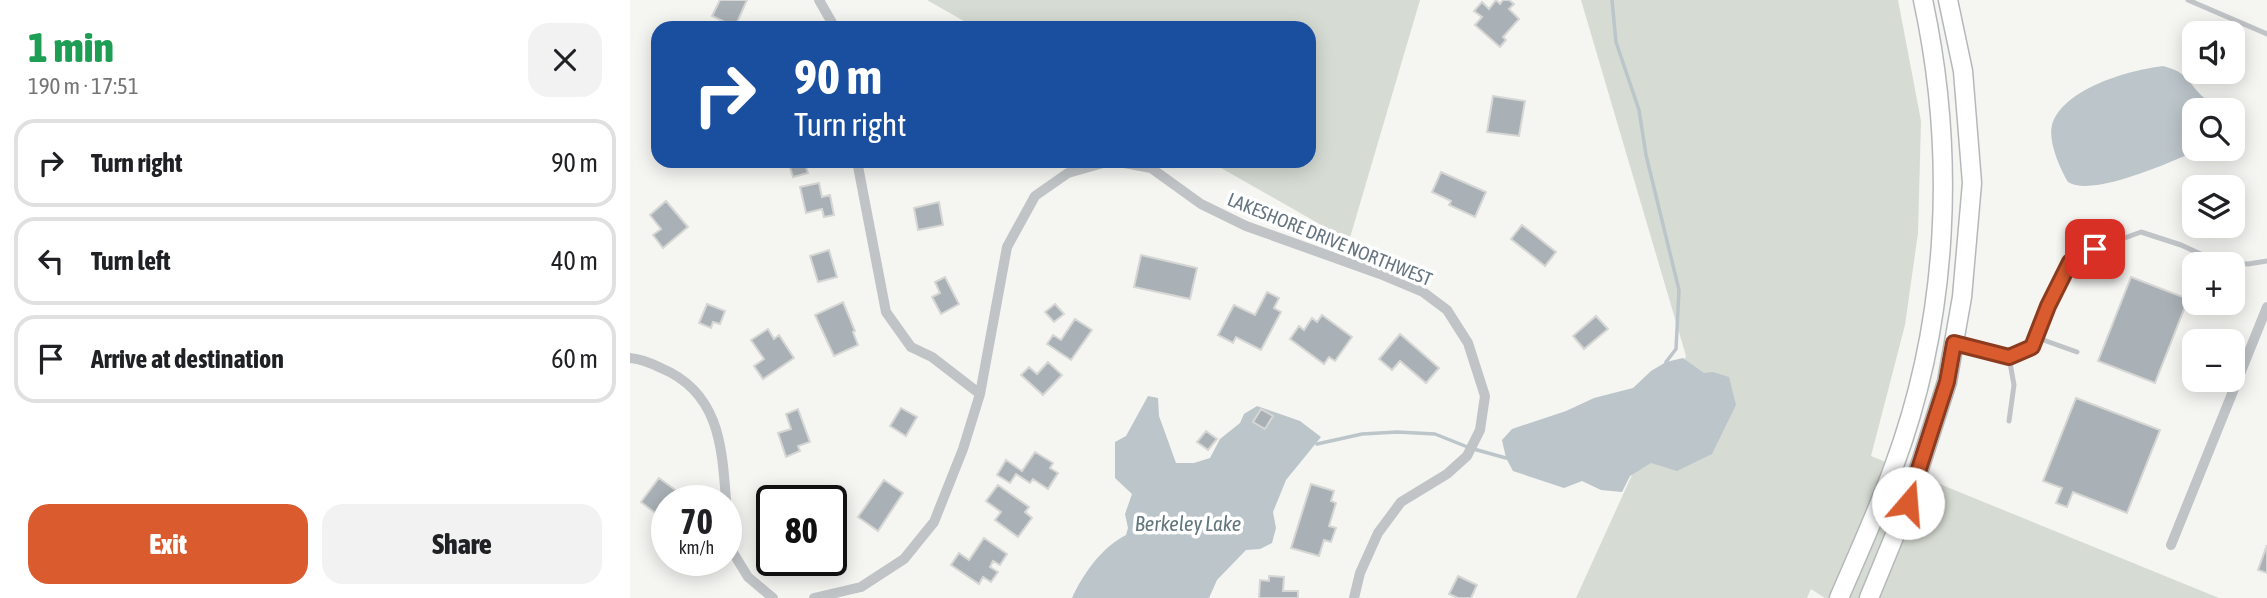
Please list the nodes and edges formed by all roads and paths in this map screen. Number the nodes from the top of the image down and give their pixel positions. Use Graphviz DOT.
graph roads {
  1 [pos="819,0"];
  2 [pos="1923,0"];
  3 [pos="1948,0"];
  4 [pos="2188,0"];
  5 [pos="831,21"];
  6 [pos="2267,34"];
  7 [pos="858,168"];
  8 [pos="1086,168"];
  9 [pos="1151,168"];
  10 [pos="2108,244"];
  11 [pos="2267,261"];
  12 [pos="2110,267"];
  13 [pos="2267,307"];
  14 [pos="2035,337"];
  15 [pos="1954,343"];
  16 [pos="2077,352"];
  17 [pos="2009,357"];
  18 [pos="630,358"];
  19 [pos="980,394"];
  20 [pos="2009,421"];
  21 [pos="725,485"];
  22 [pos="2171,545"];
  23 [pos="742,567"];
  24 [pos="773,598"];
  25 [pos="814,598"];
  26 [pos="1354,598"];
  27 [pos="1839,598"];
  28 [pos="1869,598"];
  1 -- 5 [label="street"];
  2 -- 27 [label="highway"];
  3 -- 15 [label="highway"];
  4 -- 6 [label="lane"];
  7 -- 19 [label="street"];
  8 -- 19 [label="street, LAKESHORE DRIVE NORTHWEST"];
  9 -- 26 [label="street, LAKESHORE DRIVE NORTHWEST"];
  10 -- 11 [label="lane"];
  10 -- 12 [label="lane"];
  10 -- 14 [label="lane"];
  13 -- 22 [label="street"];
  14 -- 16 [label="lane"];
  14 -- 17 [label="lane"];
  15 -- 17 [label="lane"];
  15 -- 28 [label="highway"];
  17 -- 20 [label="lane"];
  18 -- 21 [label="street"];
  19 -- 25 [label="street, LAKESHORE DRIVE NORTHWEST"];
  23 -- 24 [label="street"];
}
